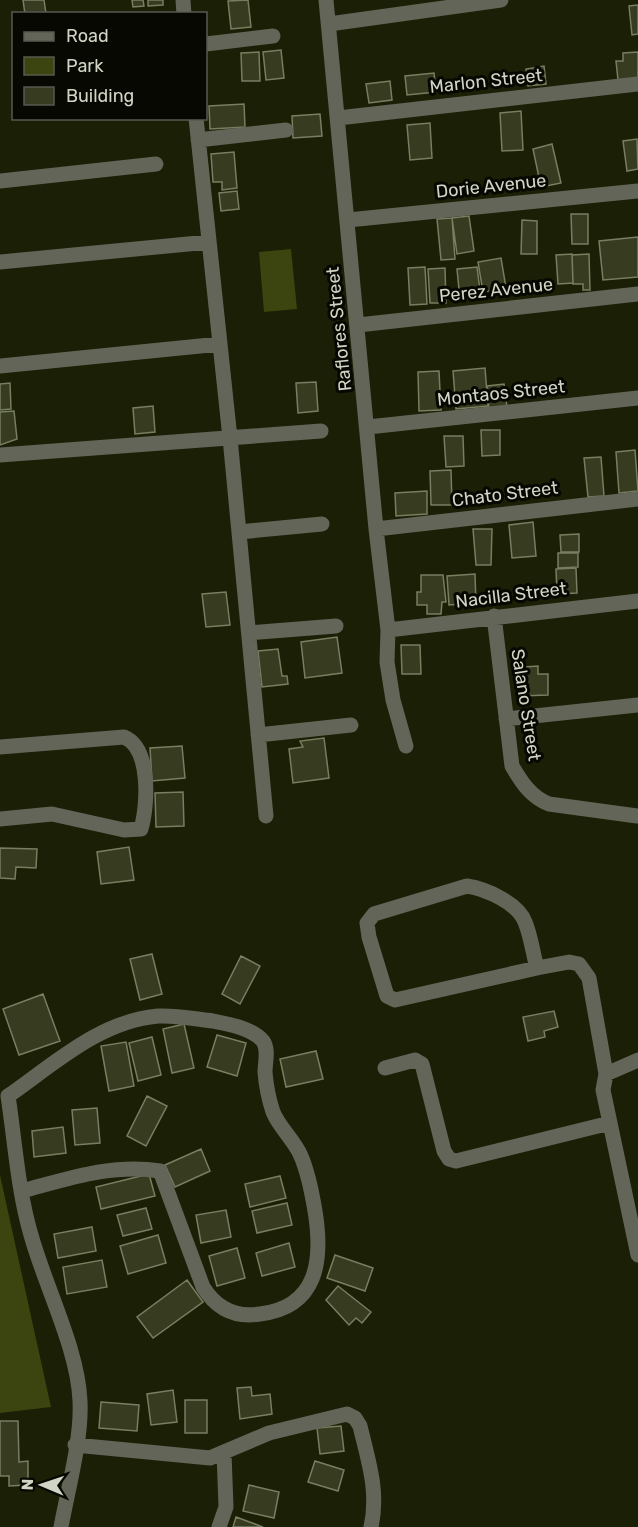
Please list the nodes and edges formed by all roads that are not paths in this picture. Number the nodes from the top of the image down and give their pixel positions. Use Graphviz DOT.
graph roads {
  1 [pos="326,0"];
  2 [pos="501,0"];
  3 [pos="328,24"];
  4 [pos="273,36"];
  5 [pos="207,44"];
  6 [pos="638,84"];
  7 [pos="338,118"];
  8 [pos="196,120"];
  9 [pos="286,130"];
  10 [pos="198,140"];
  11 [pos="156,165"];
  12 [pos="0,182"];
  13 [pos="638,191"];
  14 [pos="348,220"];
  15 [pos="209,242"];
  16 [pos="0,262"];
  17 [pos="638,294"];
  18 [pos="358,325"];
  19 [pos="220,344"];
  20 [pos="0,366"];
  21 [pos="638,398"];
  22 [pos="368,427"];
  23 [pos="321,431"];
  24 [pos="231,438"];
  25 [pos="0,455"];
  26 [pos="638,499"];
  27 [pos="322,524"];
  28 [pos="376,528"];
  29 [pos="239,532"];
  30 [pos="638,601"];
  31 [pos="494,616"];
  32 [pos="336,626"];
  33 [pos="388,630"];
  34 [pos="249,633"];
  35 [pos="638,705"];
  36 [pos="506,719"];
  37 [pos="351,725"];
  38 [pos="258,735"];
  39 [pos="406,746"];
  40 [pos="0,747"];
  41 [pos="266,816"];
  42 [pos="637,816"];
  43 [pos="0,819"];
  44 [pos="537,968"];
  45 [pos="638,1060"];
  46 [pos="385,1068"];
  47 [pos="606,1074"];
  48 [pos="610,1123"];
  49 [pos="22,1191"];
  50 [pos="638,1255"];
  51 [pos="75,1446"];
  52 [pos="224,1454"];
  53 [pos="61,1527"];
  54 [pos="219,1527"];
  55 [pos="371,1527"];
  1 -- 3 [label="street, Raflores Street"];
  2 -- 3 [label="street"];
  3 -- 7 [label="street, Raflores Street"];
  4 -- 5 [label="street"];
  6 -- 7 [label="street, Marlon Street"];
  7 -- 14 [label="street, Raflores Street"];
  8 -- 10 [label="street"];
  9 -- 10 [label="street"];
  10 -- 15 [label="street"];
  11 -- 12 [label="street"];
  13 -- 14 [label="street, Dorie Avenue"];
  14 -- 18 [label="street, Raflores Street"];
  15 -- 16 [label="street"];
  15 -- 19 [label="street"];
  17 -- 18 [label="street, Perez Avenue"];
  18 -- 22 [label="street, Raflores Street"];
  19 -- 20 [label="street"];
  19 -- 24 [label="street"];
  21 -- 22 [label="street, Montaos Street"];
  22 -- 28 [label="street, Raflores Street"];
  23 -- 24 [label="street"];
  24 -- 25 [label="street"];
  24 -- 29 [label="street"];
  26 -- 28 [label="street, Chato Street"];
  27 -- 29 [label="street"];
  28 -- 33 [label="street, Raflores Street"];
  29 -- 34 [label="street"];
  30 -- 31 [label="street, Nacilla Street"];
  31 -- 33 [label="street, Nacilla Street"];
  31 -- 36 [label="street, Salano Street"];
  32 -- 34 [label="street"];
  33 -- 39 [label="street, Raflores Street"];
  34 -- 38 [label="street"];
  35 -- 36 [label="street"];
  36 -- 42 [label="street, Salano Street"];
  37 -- 38 [label="street"];
  38 -- 41 [label="street"];
  40 -- 43 [label="street"];
  44 -- 44 [label="street"];
  44 -- 47 [label="street"];
  45 -- 47 [label="street"];
  46 -- 48 [label="street"];
  47 -- 48 [label="street"];
  48 -- 50 [label="street"];
  49 -- 49 [label="street"];
  49 -- 51 [label="street"];
  51 -- 52 [label="street"];
  51 -- 53 [label="street"];
  52 -- 54 [label="street"];
  52 -- 55 [label="street"];
}
